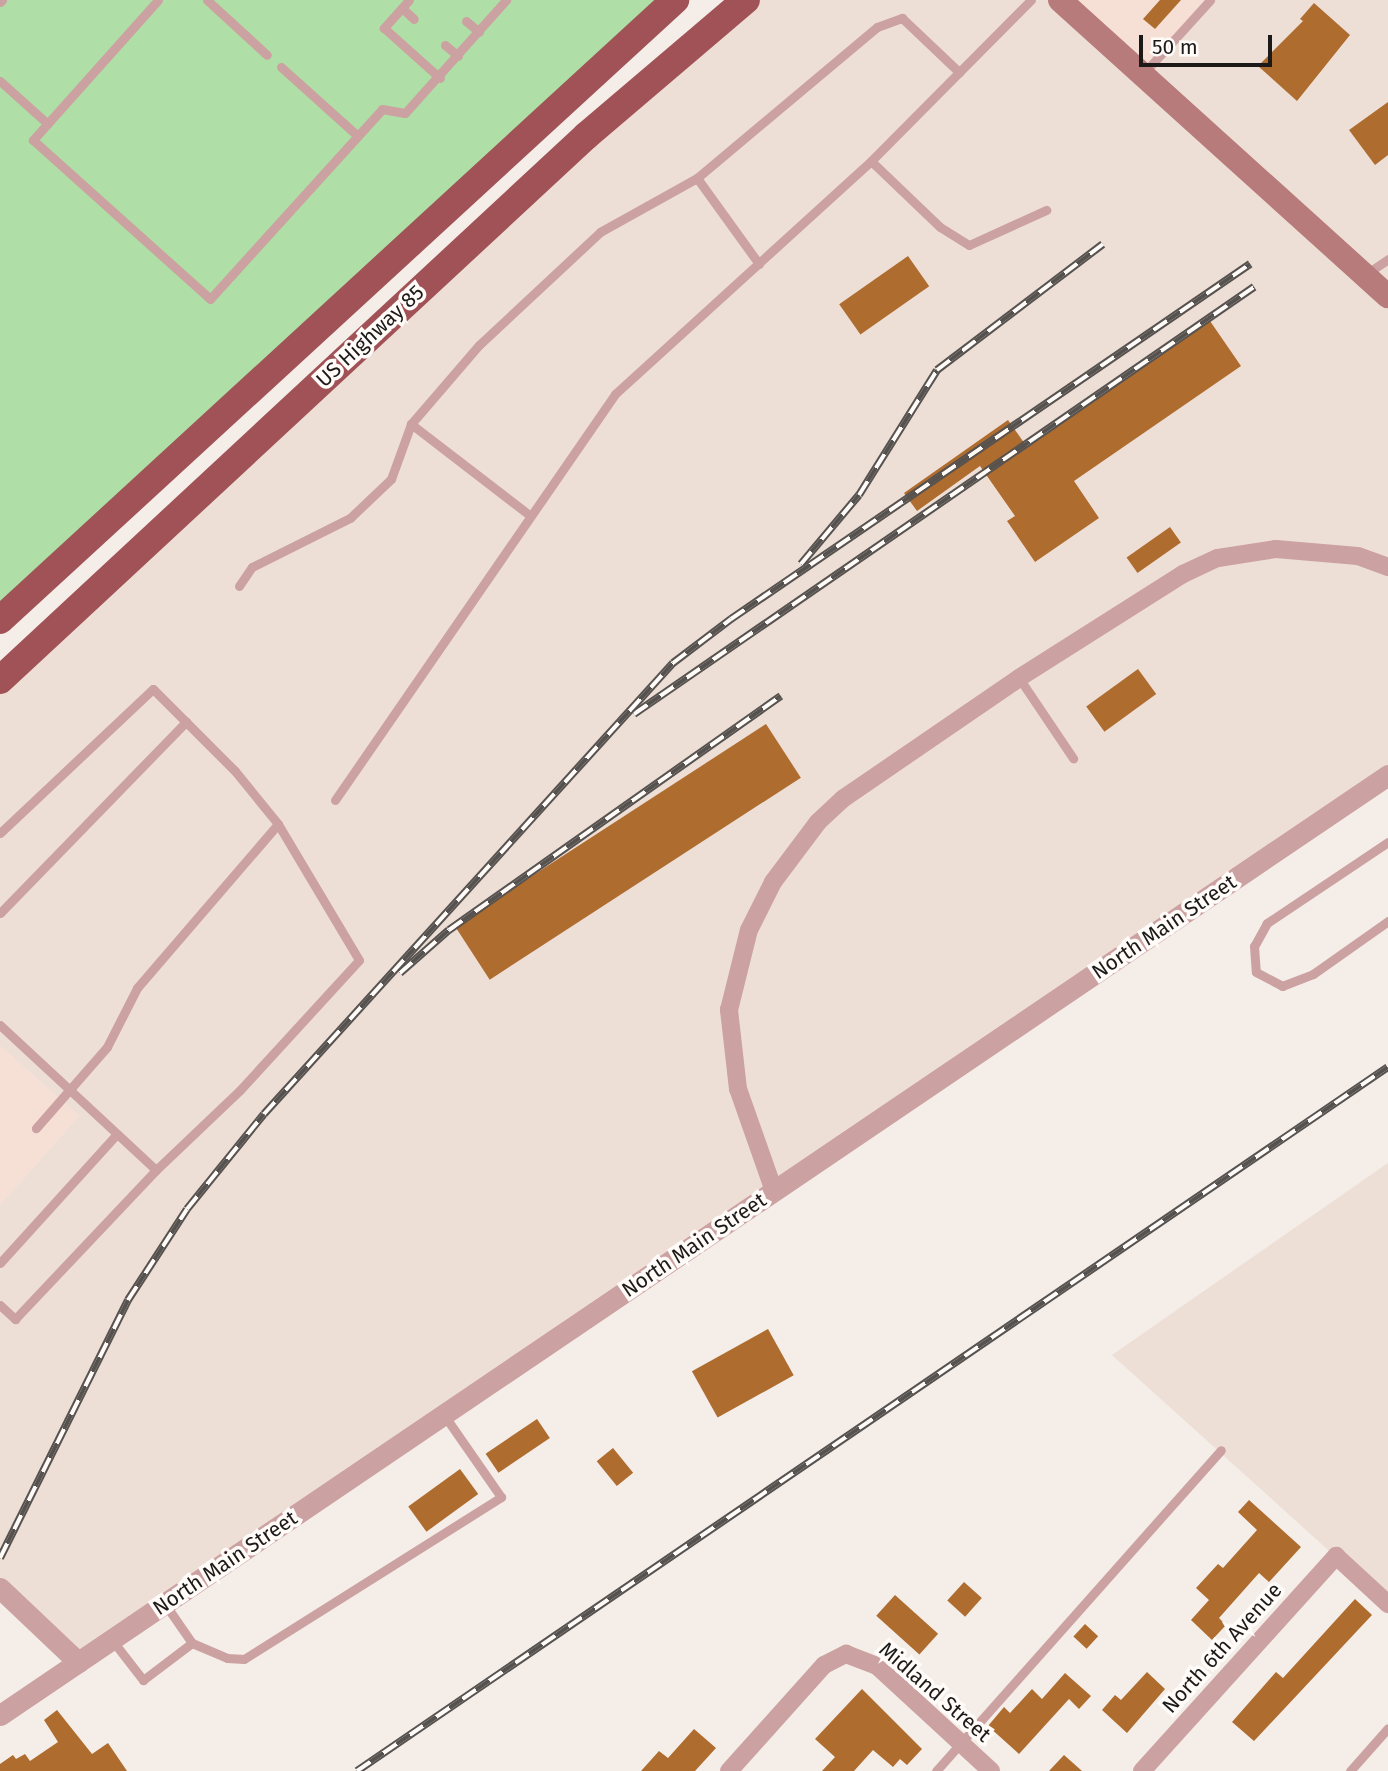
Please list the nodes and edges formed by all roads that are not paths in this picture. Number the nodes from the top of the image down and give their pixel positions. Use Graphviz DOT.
graph roads {
  1 [pos="158,0"];
  2 [pos="207,0"];
  3 [pos="491,0"];
  4 [pos="675,0"];
  5 [pos="746,0"];
  6 [pos="1031,0"];
  7 [pos="1060,0"];
  8 [pos="1210,0"];
  9 [pos="406,4"];
  10 [pos="503,4"];
  11 [pos="414,19"];
  12 [pos="466,21"];
  13 [pos="479,32"];
  14 [pos="445,45"];
  15 [pos="267,55"];
  16 [pos="458,56"];
  17 [pos="281,67"];
  18 [pos="959,72"];
  19 [pos="1142,75"];
  20 [pos="440,78"];
  21 [pos="0,81"];
  22 [pos="48,124"];
  23 [pos="358,136"];
  24 [pos="872,161"];
  25 [pos="697,178"];
  26 [pos="1046,210"];
  27 [pos="1388,259"];
  28 [pos="759,264"];
  29 [pos="1365,275"];
  30 [pos="1388,296"];
  31 [pos="411,424"];
  32 [pos="528,514"];
  33 [pos="1388,567"];
  34 [pos="239,586"];
  35 [pos="0,620"];
  36 [pos="1019,678"];
  37 [pos="0,680"];
  38 [pos="186,722"];
  39 [pos="1073,758"];
  40 [pos="1388,775"];
  41 [pos="335,800"];
  42 [pos="278,824"];
  43 [pos="0,833"];
  44 [pos="1388,842"];
  45 [pos="0,913"];
  46 [pos="1388,921"];
  47 [pos="0,1025"];
  48 [pos="69,1090"];
  49 [pos="36,1128"];
  50 [pos="117,1134"];
  51 [pos="156,1170"];
  52 [pos="774,1191"];
  53 [pos="0,1263"];
  54 [pos="0,1305"];
  55 [pos="444,1415"];
  56 [pos="1221,1450"];
  57 [pos="0,1588"];
  58 [pos="165,1604"];
  59 [pos="1388,1604"];
  60 [pos="112,1640"];
  61 [pos="192,1643"];
  62 [pos="78,1662"];
  63 [pos="0,1715"];
  64 [pos="1388,1728"];
  65 [pos="961,1744"];
  66 [pos="729,1771"];
  67 [pos="936,1771"];
  68 [pos="991,1771"];
  69 [pos="1142,1771"];
  70 [pos="1350,1771"];
  1 -- 22 [label="lane"];
  2 -- 15 [label="lane"];
  3 -- 10 [label="lane"];
  4 -- 35 [label="highway, US Highway 85"];
  5 -- 37 [label="highway, US Highway 85"];
  6 -- 18 [label="lane"];
  7 -- 19 [label="main road"];
  8 -- 19 [label="lane"];
  9 -- 11 [label="lane"];
  9 -- 20 [label="lane"];
  10 -- 13 [label="lane"];
  12 -- 13 [label="lane"];
  13 -- 16 [label="lane"];
  14 -- 16 [label="lane"];
  16 -- 20 [label="lane"];
  17 -- 23 [label="lane"];
  18 -- 24 [label="lane"];
  18 -- 25 [label="lane"];
  19 -- 29 [label="main road"];
  20 -- 23 [label="lane"];
  21 -- 22 [label="lane"];
  22 -- 23 [label="lane"];
  24 -- 26 [label="lane"];
  24 -- 28 [label="lane"];
  25 -- 28 [label="lane"];
  25 -- 31 [label="lane"];
  27 -- 29 [label="lane"];
  28 -- 32 [label="lane"];
  29 -- 30 [label="main road"];
  31 -- 32 [label="lane"];
  31 -- 34 [label="lane"];
  32 -- 41 [label="lane"];
  33 -- 36 [label="street"];
  36 -- 39 [label="lane"];
  36 -- 52 [label="street"];
  38 -- 42 [label="lane"];
  38 -- 43 [label="lane"];
  38 -- 45 [label="lane"];
  40 -- 52 [label="street, North Main Street"];
  42 -- 48 [label="lane"];
  42 -- 51 [label="lane"];
  44 -- 46 [label="lane"];
  47 -- 48 [label="lane"];
  48 -- 49 [label="lane"];
  48 -- 50 [label="lane"];
  50 -- 51 [label="lane"];
  50 -- 53 [label="lane"];
  51 -- 54 [label="lane"];
  52 -- 55 [label="street, North Main Street"];
  55 -- 58 [label="street, North Main Street"];
  55 -- 61 [label="lane"];
  56 -- 65 [label="lane"];
  57 -- 62 [label="street"];
  58 -- 60 [label="street, North Main Street"];
  58 -- 61 [label="lane"];
  59 -- 69 [label="street, North 6th Avenue"];
  60 -- 61 [label="lane"];
  60 -- 62 [label="street, North Main Street"];
  62 -- 63 [label="street, North Main Street"];
  64 -- 70 [label="lane"];
  65 -- 66 [label="street, Midland Street"];
  65 -- 67 [label="lane"];
  65 -- 68 [label="street, Midland Street"];
}
